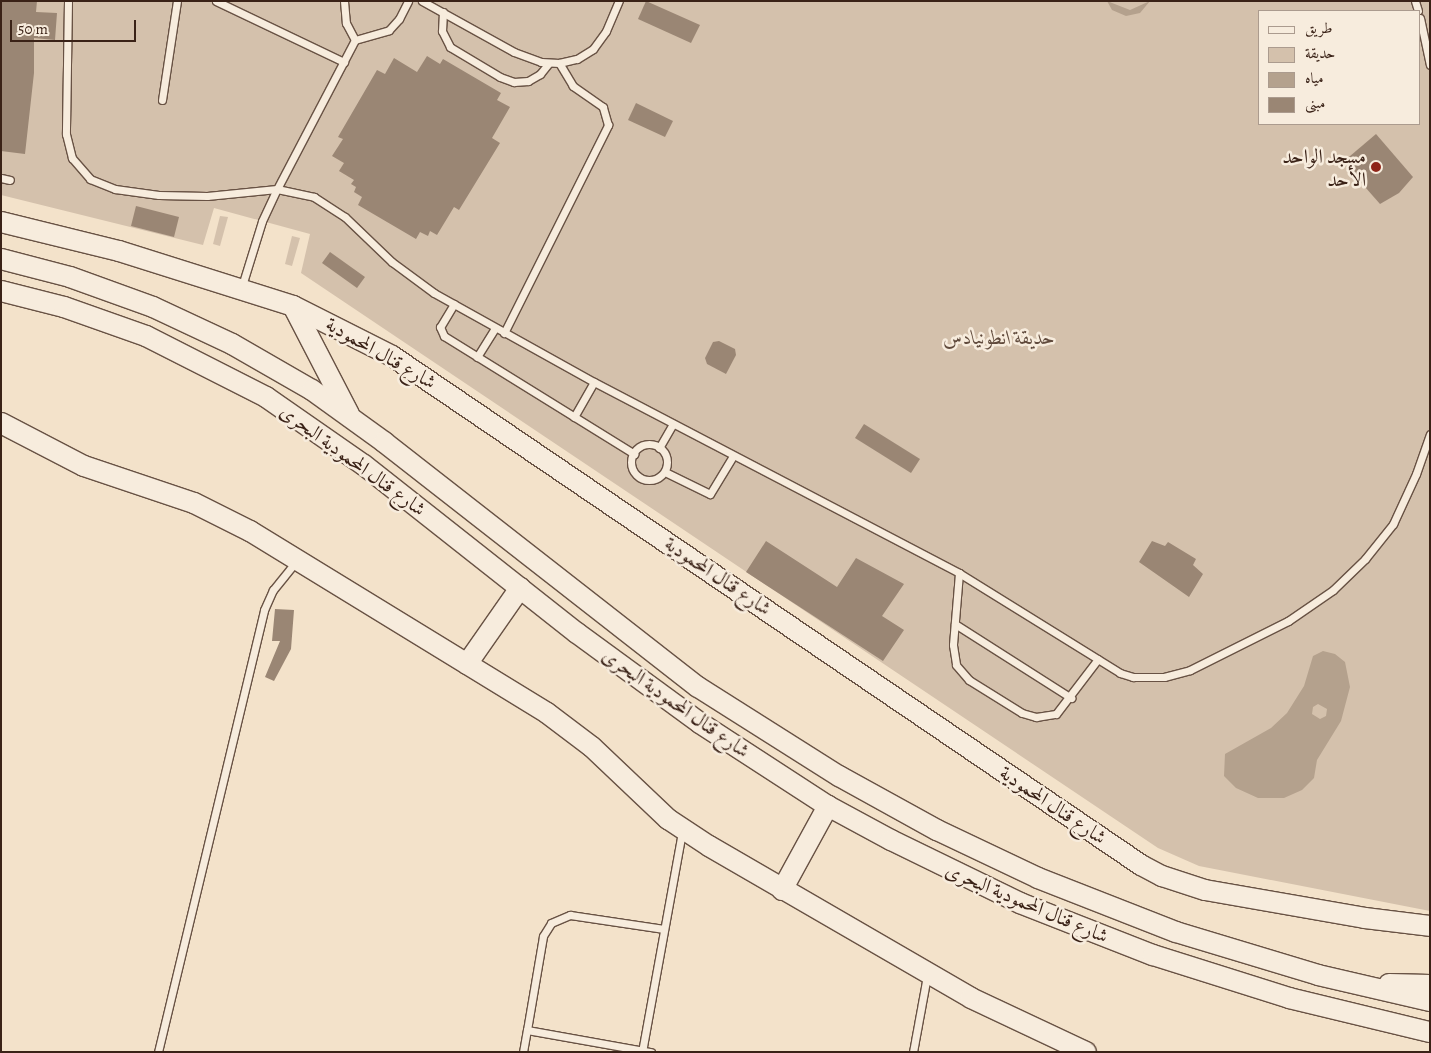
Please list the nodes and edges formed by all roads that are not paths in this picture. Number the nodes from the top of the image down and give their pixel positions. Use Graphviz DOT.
graph roads {
  1 [pos="68,1"];
  2 [pos="177,1"];
  3 [pos="216,1"];
  4 [pos="344,1"];
  5 [pos="408,1"];
  6 [pos="422,1"];
  7 [pos="619,1"];
  8 [pos="443,12"];
  9 [pos="1421,23"];
  10 [pos="355,40"];
  11 [pos="344,62"];
  12 [pos="549,63"];
  13 [pos="559,64"];
  14 [pos="1430,65"];
  15 [pos="162,100"];
  16 [pos="1,178"];
  17 [pos="10,180"];
  18 [pos="277,188"];
  19 [pos="1,222"];
  20 [pos="1,259"];
  21 [pos="241,289"];
  22 [pos="1,291"];
  23 [pos="454,304"];
  24 [pos="293,306"];
  25 [pos="495,328"];
  26 [pos="504,333"];
  27 [pos="477,357"];
  28 [pos="594,382"];
  29 [pos="350,416"];
  30 [pos="574,418"];
  31 [pos="1,423"];
  32 [pos="673,424"];
  33 [pos="1430,434"];
  34 [pos="659,448"];
  35 [pos="1427,452"];
  36 [pos="634,454"];
  37 [pos="733,456"];
  38 [pos="665,472"];
  39 [pos="298,560"];
  40 [pos="959,573"];
  41 [pos="520,588"];
  42 [pos="955,624"];
  43 [pos="1098,660"];
  44 [pos="467,664"];
  45 [pos="1071,698"];
  46 [pos="828,806"];
  47 [pos="683,829"];
  48 [pos="782,890"];
  49 [pos="1430,926"];
  50 [pos="664,929"];
  51 [pos="927,974"];
  52 [pos="1362,985"];
  53 [pos="1430,985"];
  54 [pos="1430,1001"];
  55 [pos="1400,1027"];
  56 [pos="527,1030"];
  57 [pos="1430,1032"];
  58 [pos="1430,1041"];
  59 [pos="643,1051"];
  60 [pos="158,1052"];
  61 [pos="523,1052"];
  62 [pos="651,1052"];
  63 [pos="913,1052"];
  64 [pos="1086,1052"];
  1 -- 18 [label="lane"];
  2 -- 15 [label="lane"];
  3 -- 11 [label="lane"];
  4 -- 10 [label="lane"];
  5 -- 10 [label="lane"];
  6 -- 8 [label="lane"];
  7 -- 13 [label="lane"];
  8 -- 12 [label="lane"];
  8 -- 12 [label="lane"];
  9 -- 14 [label="lane"];
  10 -- 11 [label="lane"];
  11 -- 18 [label="lane"];
  12 -- 13 [label="lane"];
  13 -- 26 [label="lane"];
  16 -- 17 [label="lane"];
  18 -- 21 [label="lane"];
  18 -- 23 [label="lane"];
  19 -- 21 [label="main road, شارع قنال المحمودية"];
  20 -- 29 [label="main road, شارع قنال المحمودية البحرى"];
  21 -- 24 [label="main road, شارع قنال المحمودية"];
  22 -- 41 [label="main road, شارع قنال المحمودية البحرى"];
  23 -- 25 [label="lane"];
  23 -- 27 [label="lane"];
  24 -- 29 [label="main road"];
  24 -- 49 [label="main road, شارع قنال المحمودية"];
  25 -- 26 [label="lane"];
  25 -- 27 [label="lane"];
  26 -- 28 [label="lane"];
  27 -- 30 [label="lane"];
  28 -- 30 [label="lane"];
  28 -- 32 [label="lane"];
  29 -- 52 [label="main road, شارع قنال المحمودية البحرى"];
  30 -- 36 [label="lane"];
  31 -- 39 [label="main road"];
  32 -- 34 [label="lane"];
  32 -- 37 [label="lane"];
  33 -- 35 [label="lane"];
  34 -- 36 [label="lane"];
  34 -- 38 [label="lane"];
  35 -- 43 [label="lane"];
  36 -- 38 [label="lane"];
  37 -- 38 [label="lane"];
  37 -- 40 [label="lane"];
  39 -- 44 [label="main road"];
  39 -- 60 [label="lane"];
  40 -- 42 [label="lane"];
  40 -- 43 [label="lane"];
  41 -- 44 [label="main road"];
  41 -- 46 [label="main road, شارع قنال المحمودية البحرى"];
  42 -- 45 [label="lane"];
  42 -- 45 [label="lane"];
  43 -- 45 [label="lane"];
  44 -- 47 [label="main road"];
  46 -- 48 [label="main road"];
  46 -- 55 [label="main road, شارع قنال المحمودية البحرى"];
  47 -- 48 [label="main road"];
  47 -- 50 [label="lane"];
  48 -- 51 [label="main road"];
  50 -- 56 [label="lane"];
  50 -- 59 [label="lane"];
  51 -- 63 [label="lane"];
  51 -- 64 [label="main road"];
  52 -- 53 [label="main road"];
  52 -- 54 [label="main road"];
  55 -- 57 [label="main road"];
  55 -- 58 [label="main road"];
  56 -- 59 [label="lane"];
  56 -- 61 [label="lane"];
  59 -- 62 [label="lane"];
}
